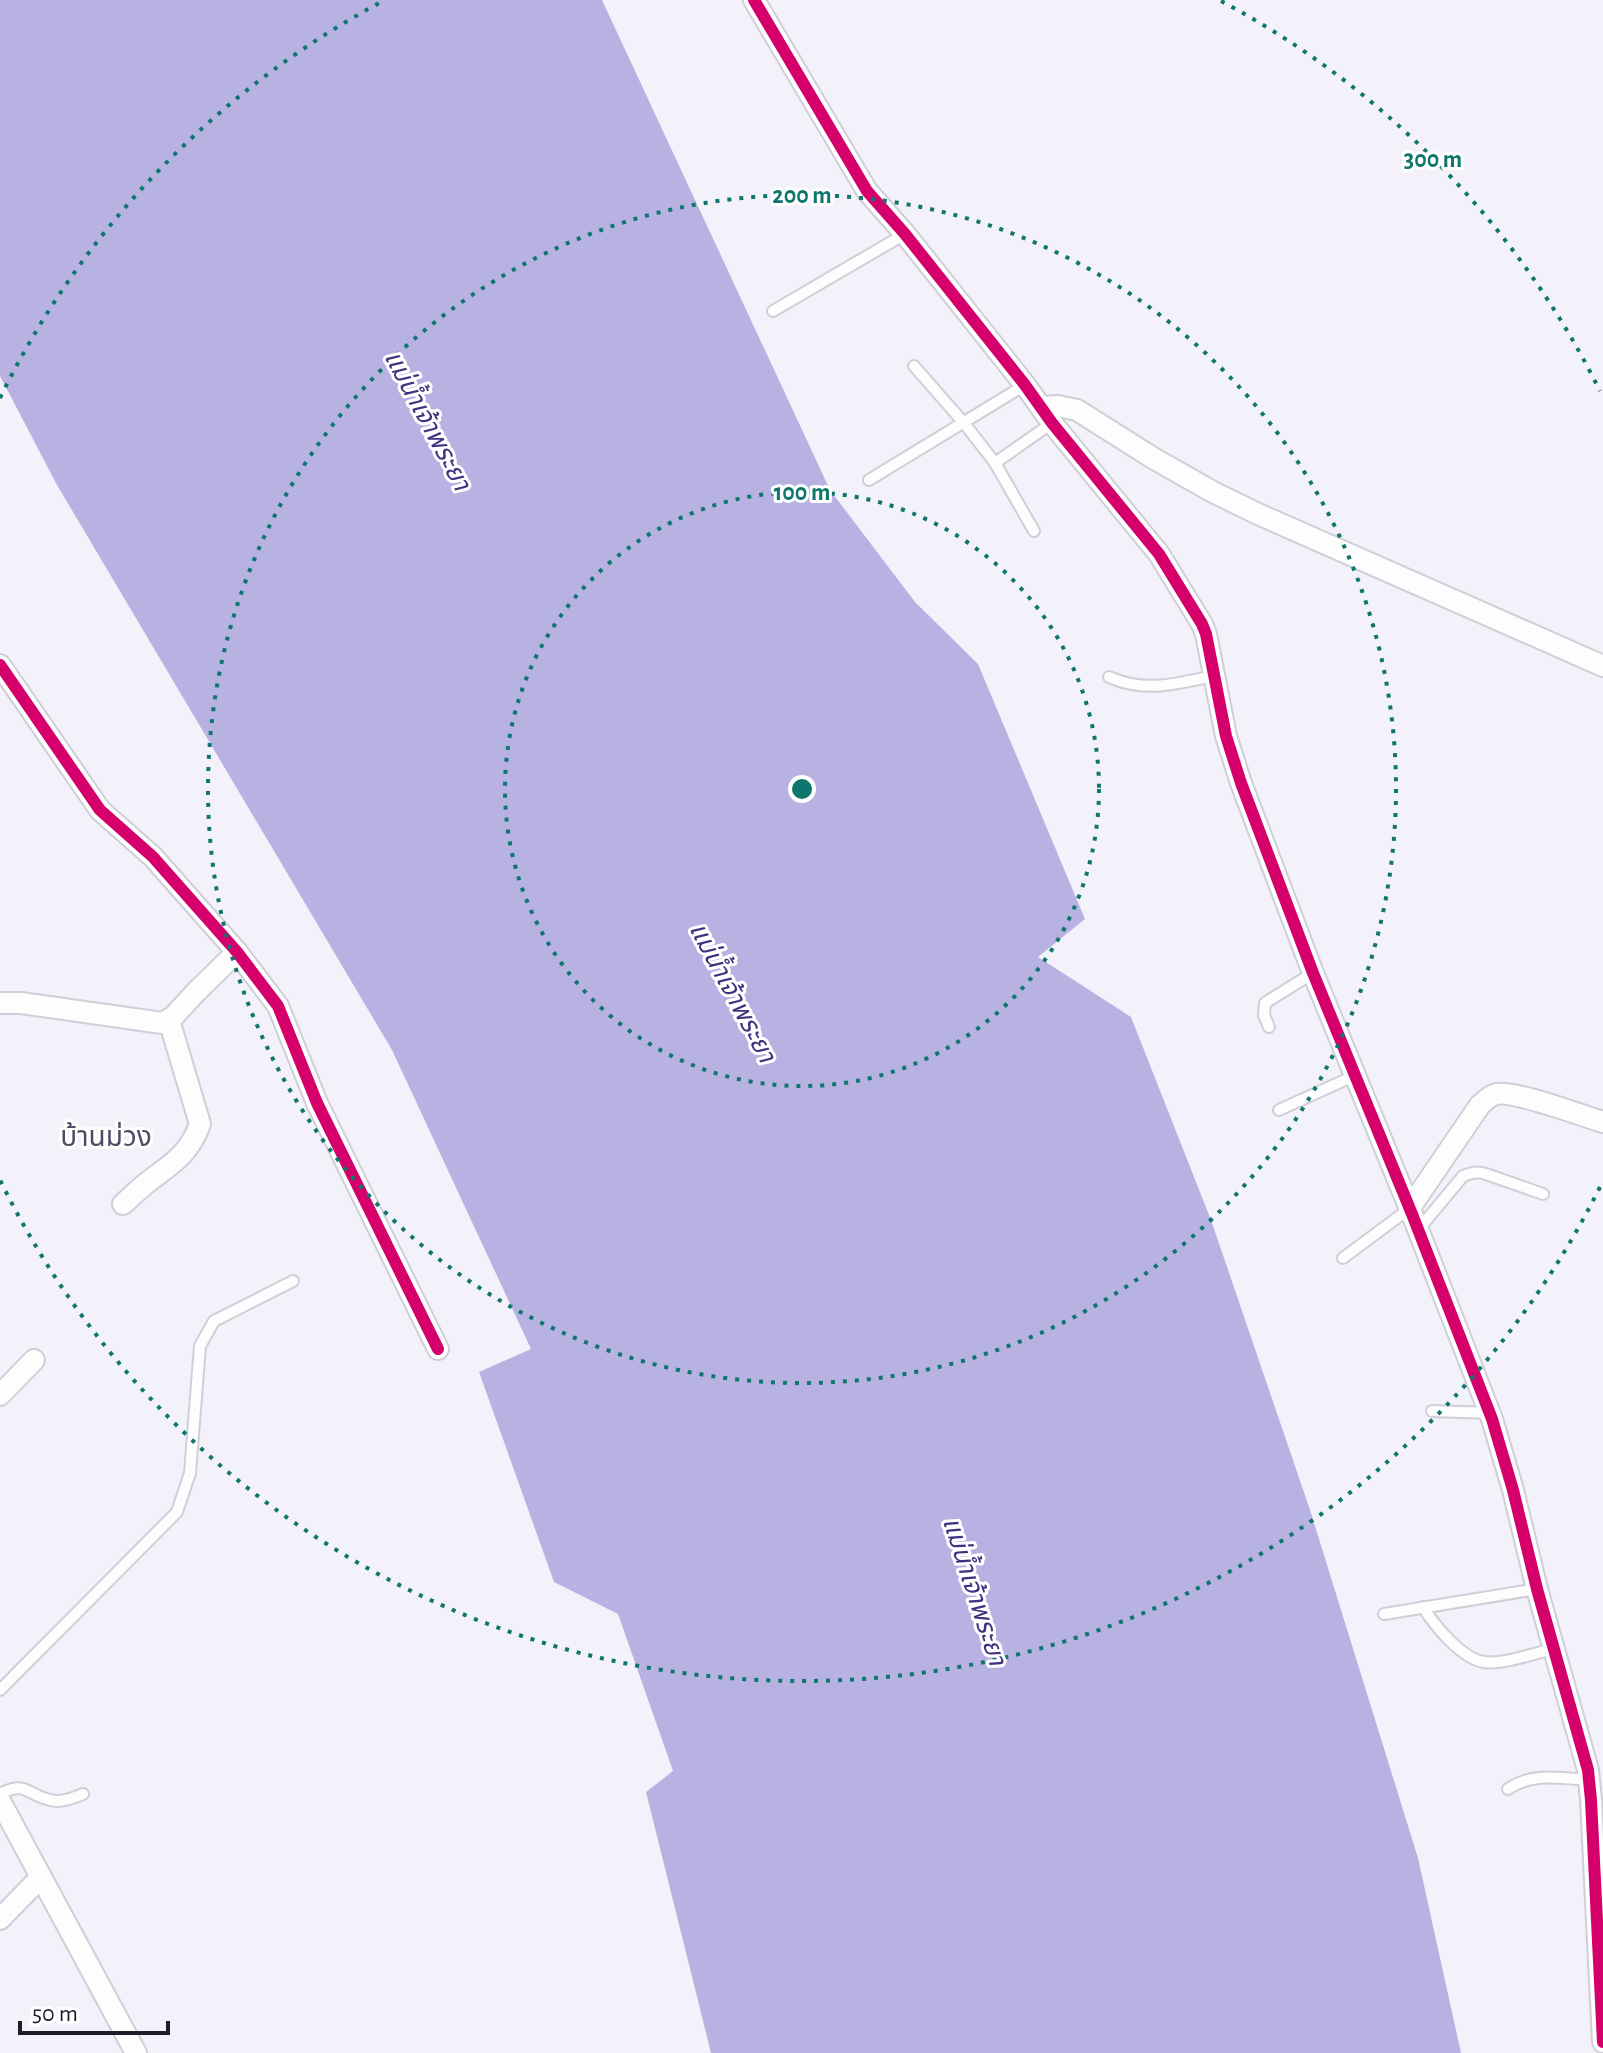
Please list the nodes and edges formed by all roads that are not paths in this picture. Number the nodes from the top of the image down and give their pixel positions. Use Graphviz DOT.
graph roads {
  1 [pos="754,0"];
  2 [pos="905,234"];
  3 [pos="773,311"];
  4 [pos="914,366"];
  5 [pos="1025,385"];
  6 [pos="1047,415"];
  7 [pos="964,423"];
  8 [pos="995,463"];
  9 [pos="869,480"];
  10 [pos="1034,531"];
  11 [pos="0,665"];
  12 [pos="1603,666"];
  13 [pos="1213,676"];
  14 [pos="1109,677"];
  15 [pos="237,952"];
  16 [pos="1313,973"];
  17 [pos="0,1003"];
  18 [pos="169,1020"];
  19 [pos="1269,1027"];
  20 [pos="1356,1075"];
  21 [pos="1279,1110"];
  22 [pos="1603,1122"];
  23 [pos="1543,1194"];
  24 [pos="123,1204"];
  25 [pos="1409,1209"];
  26 [pos="1418,1230"];
  27 [pos="1343,1258"];
  28 [pos="293,1281"];
  29 [pos="438,1349"];
  30 [pos="34,1360"];
  31 [pos="0,1395"];
  32 [pos="1432,1411"];
  33 [pos="1490,1413"];
  34 [pos="1537,1589"];
  35 [pos="1423,1607"];
  36 [pos="1384,1614"];
  37 [pos="1554,1649"];
  38 [pos="0,1690"];
  39 [pos="1589,1780"];
  40 [pos="1508,1789"];
  41 [pos="0,1794"];
  42 [pos="83,1794"];
  43 [pos="0,1801"];
  44 [pos="41,1877"];
  45 [pos="0,1919"];
  46 [pos="1600,1941"];
  47 [pos="1603,2042"];
  48 [pos="136,2053"];
  1 -- 2 [label="street"];
  2 -- 3 [label="lane"];
  2 -- 5 [label="street"];
  4 -- 7 [label="lane"];
  5 -- 6 [label="street"];
  5 -- 7 [label="lane"];
  6 -- 8 [label="lane"];
  6 -- 12 [label="street"];
  6 -- 13 [label="street"];
  7 -- 8 [label="lane"];
  7 -- 9 [label="lane"];
  8 -- 10 [label="lane"];
  11 -- 15 [label="street"];
  13 -- 14 [label="lane"];
  13 -- 16 [label="street"];
  15 -- 18 [label="street"];
  15 -- 29 [label="street"];
  16 -- 19 [label="lane"];
  16 -- 20 [label="street"];
  17 -- 18 [label="street"];
  18 -- 24 [label="street"];
  20 -- 21 [label="lane"];
  20 -- 25 [label="street"];
  22 -- 25 [label="street"];
  23 -- 26 [label="lane"];
  25 -- 26 [label="street"];
  25 -- 27 [label="lane"];
  26 -- 33 [label="street"];
  28 -- 38 [label="lane"];
  30 -- 31 [label="street"];
  32 -- 33 [label="lane"];
  33 -- 34 [label="street"];
  34 -- 35 [label="lane"];
  34 -- 37 [label="street"];
  35 -- 36 [label="lane"];
  35 -- 37 [label="lane"];
  37 -- 39 [label="street"];
  39 -- 40 [label="lane"];
  39 -- 46 [label="street"];
  41 -- 42 [label="lane"];
  43 -- 44 [label="street"];
  44 -- 45 [label="street"];
  44 -- 48 [label="street"];
  46 -- 47 [label="street"];
}
